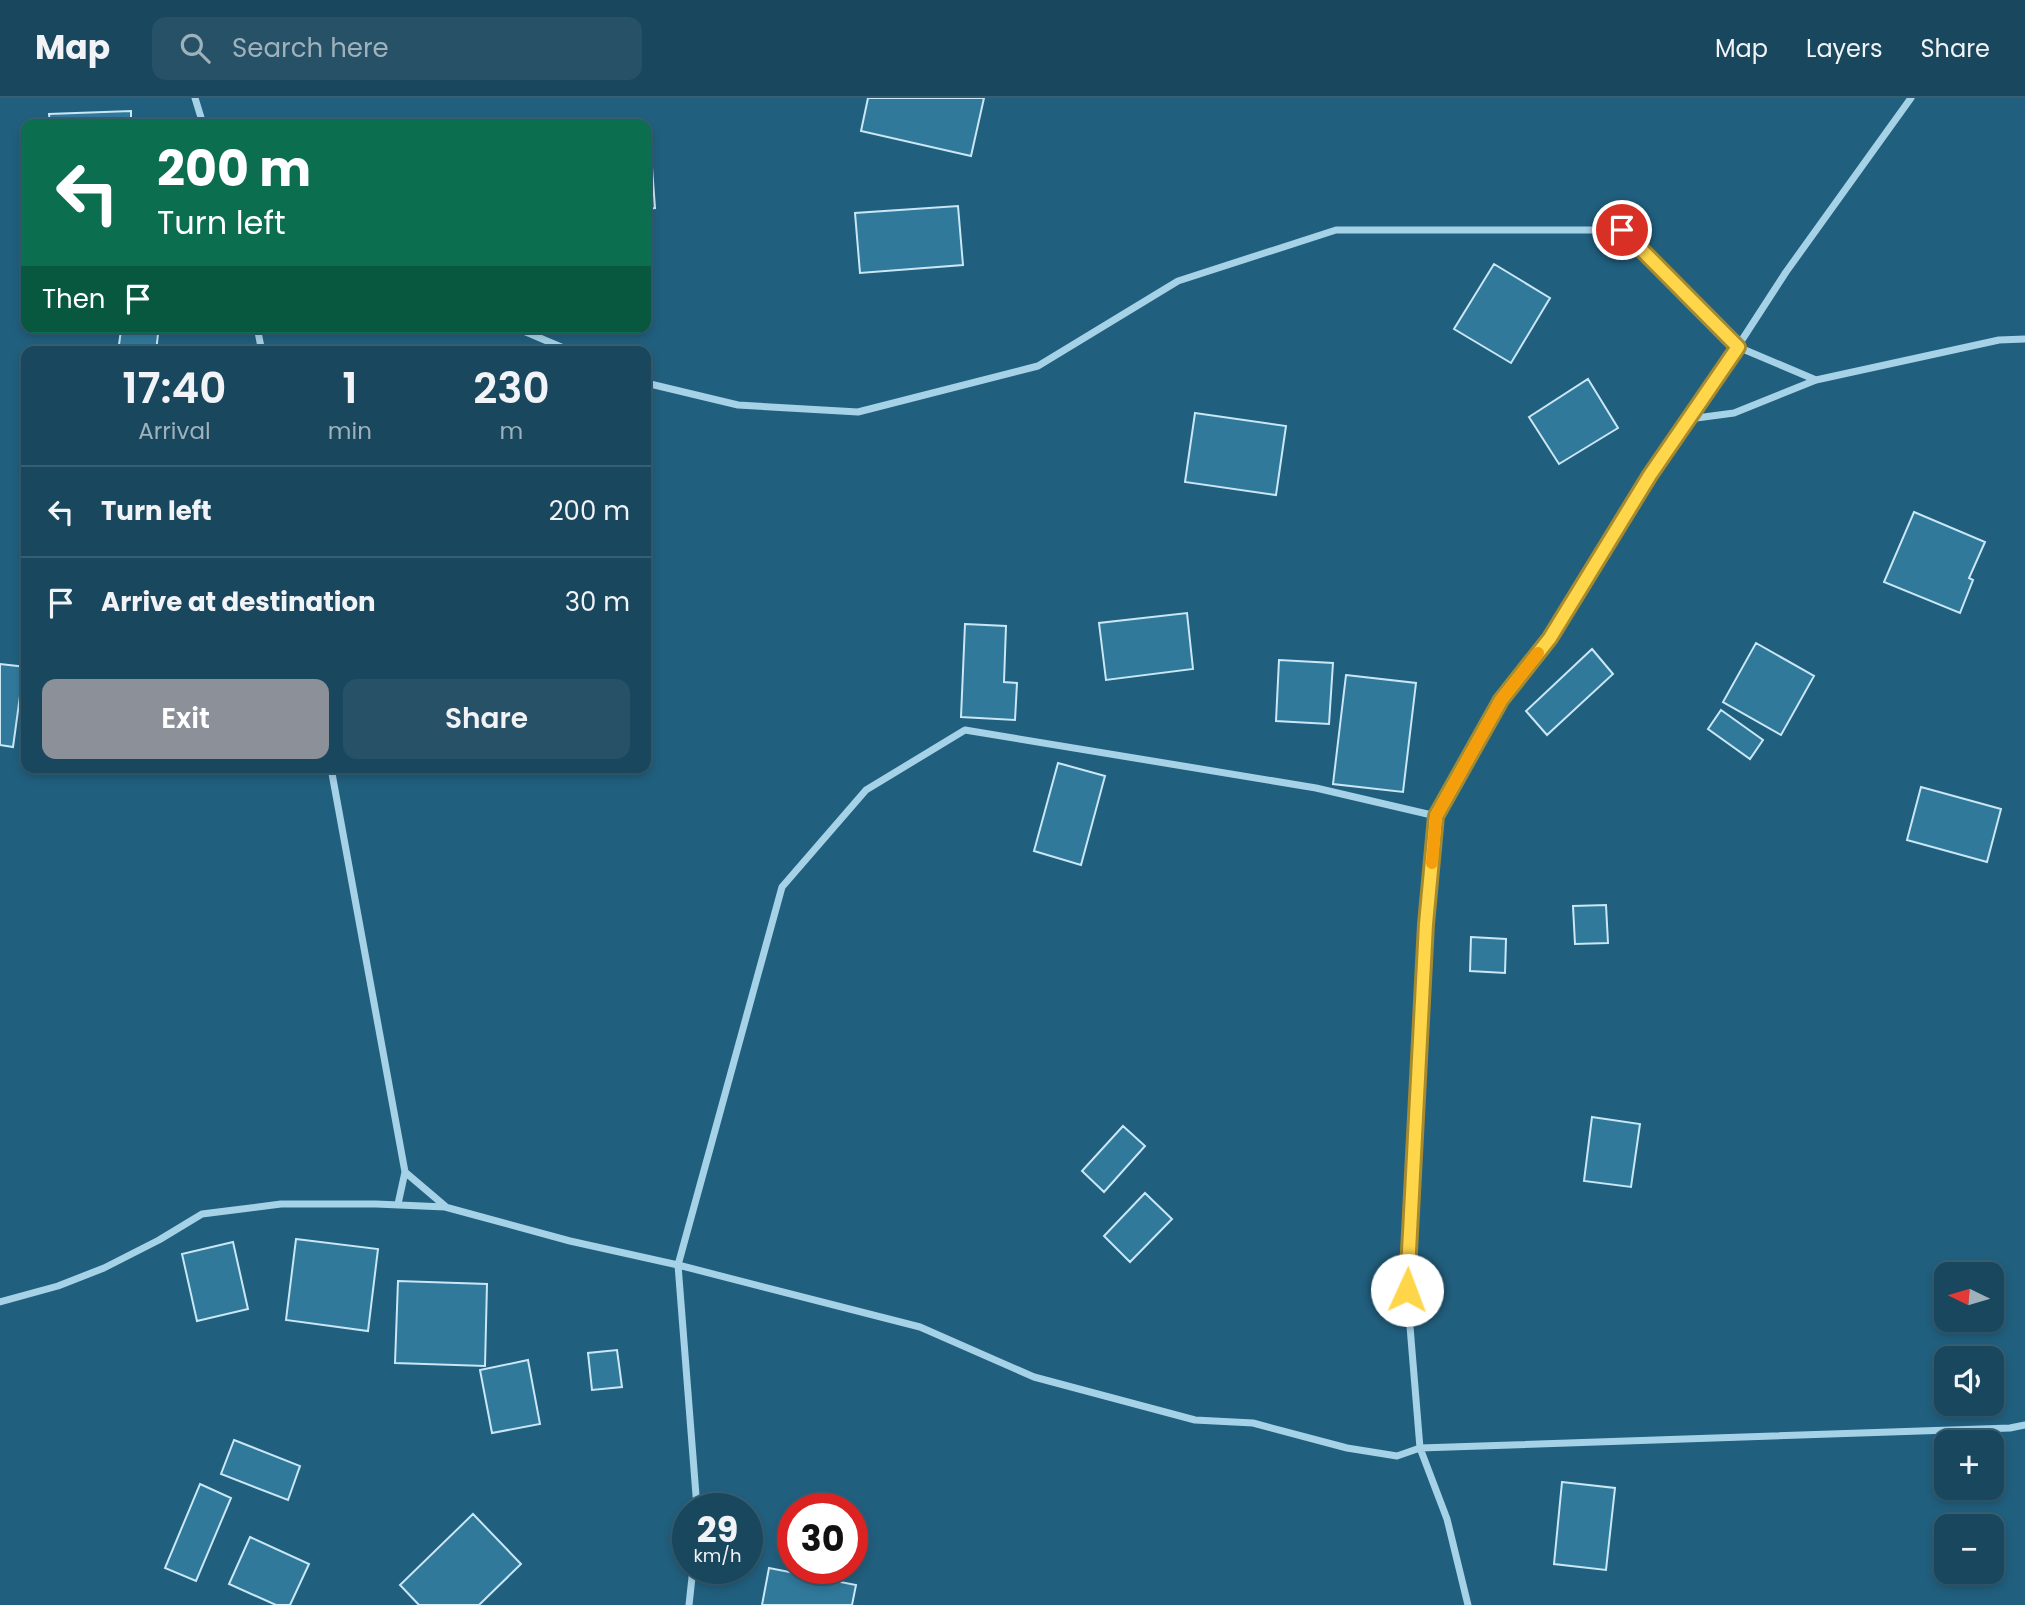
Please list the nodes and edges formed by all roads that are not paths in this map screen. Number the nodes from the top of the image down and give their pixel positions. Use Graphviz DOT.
graph roads {
  1 [pos="195,98"];
  2 [pos="1911,98"];
  3 [pos="201,119"];
  4 [pos="528,333"];
  5 [pos="2025,339"];
  6 [pos="559,346"];
  7 [pos="1738,347"];
  8 [pos="1816,380"];
  9 [pos="651,384"];
  10 [pos="1689,419"];
  11 [pos="332,773"];
  12 [pos="1436,816"];
  13 [pos="405,1172"];
  14 [pos="398,1204"];
  15 [pos="445,1207"];
  16 [pos="678,1265"];
  17 [pos="0,1302"];
  18 [pos="2025,1425"];
  19 [pos="1420,1448"];
  20 [pos="696,1493"];
  21 [pos="691,1584"];
  22 [pos="689,1605"];
  23 [pos="1468,1605"];
  1 -- 3 [label="street"];
  2 -- 7 [label="street"];
  4 -- 6 [label="street"];
  5 -- 8 [label="street"];
  7 -- 8 [label="street"];
  7 -- 9 [label="street"];
  7 -- 10 [label="street"];
  8 -- 10 [label="street"];
  10 -- 12 [label="street"];
  11 -- 13 [label="street"];
  12 -- 16 [label="street"];
  12 -- 19 [label="street"];
  13 -- 14 [label="street"];
  13 -- 15 [label="street"];
  14 -- 15 [label="street"];
  14 -- 17 [label="street"];
  15 -- 16 [label="street"];
  16 -- 19 [label="street"];
  16 -- 20 [label="street"];
  18 -- 19 [label="street"];
  19 -- 23 [label="street"];
  21 -- 22 [label="street"];
}
